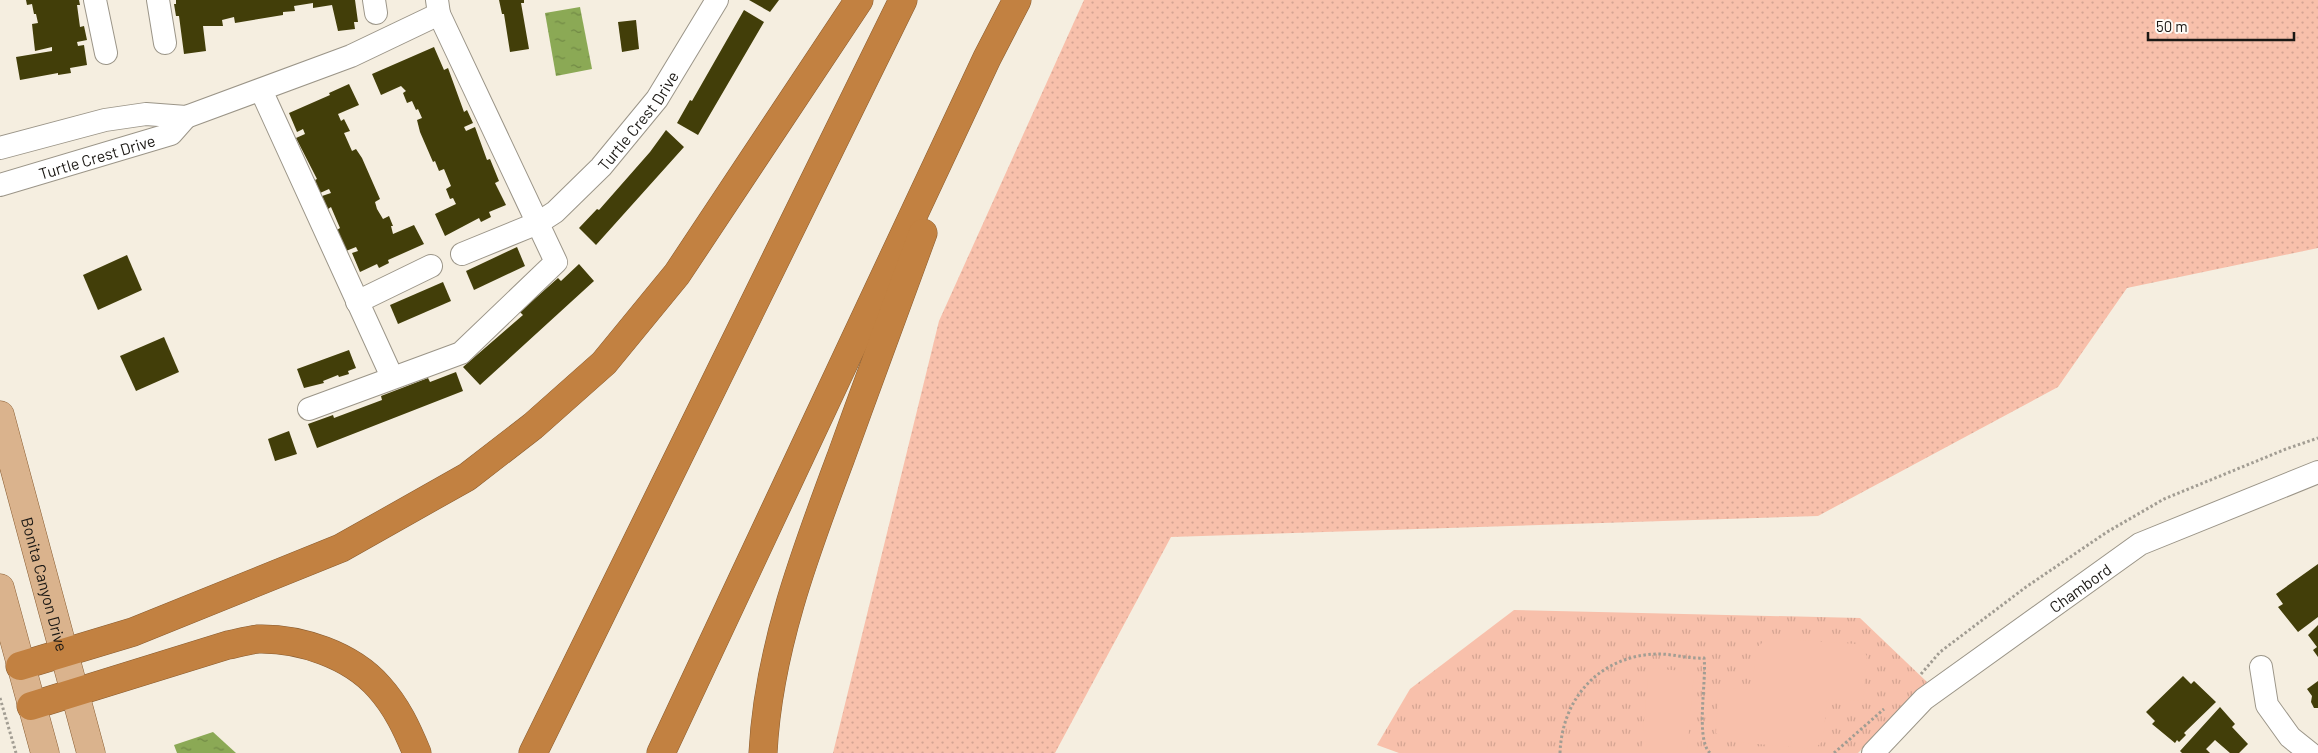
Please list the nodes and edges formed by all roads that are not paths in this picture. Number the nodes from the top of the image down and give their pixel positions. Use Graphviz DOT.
graph roads {
  1 [pos="95,0"];
  2 [pos="158,0"];
  3 [pos="717,0"];
  4 [pos="859,0"];
  5 [pos="903,0"];
  6 [pos="1017,0"];
  7 [pos="438,7"];
  8 [pos="165,43"];
  9 [pos="106,53"];
  10 [pos="988,58"];
  11 [pos="261,90"];
  12 [pos="186,117"];
  13 [pos="0,148"];
  14 [pos="0,184"];
  15 [pos="538,222"];
  16 [pos="462,254"];
  17 [pos="431,266"];
  18 [pos="357,302"];
  19 [pos="392,377"];
  20 [pos="309,409"];
  21 [pos="0,415"];
  22 [pos="2318,472"];
  23 [pos="0,588"];
  24 [pos="64,654"];
  25 [pos="20,666"];
  26 [pos="2261,667"];
  27 [pos="75,693"];
  28 [pos="31,706"];
  29 [pos="45,753"];
  30 [pos="91,753"];
  31 [pos="417,753"];
  32 [pos="533,753"];
  33 [pos="661,753"];
  34 [pos="763,753"];
  35 [pos="1873,753"];
  36 [pos="2310,753"];
  1 -- 9 [label="street"];
  2 -- 8 [label="street"];
  3 -- 15 [label="street, Turtle Crest Drive"];
  4 -- 24 [label="highway"];
  5 -- 32 [label="highway"];
  6 -- 10 [label="highway"];
  7 -- 11 [label="street, Turtle Crest Drive"];
  7 -- 15 [label="street, Turtle Crest Drive"];
  10 -- 33 [label="highway"];
  10 -- 34 [label="highway"];
  11 -- 12 [label="street, Turtle Crest Drive"];
  11 -- 18 [label="street"];
  12 -- 13 [label="street, Turtle Crest Drive"];
  12 -- 14 [label="street, Turtle Crest Drive"];
  15 -- 16 [label="street, Turtle Crest Drive"];
  15 -- 19 [label="street, Turtle Crest Drive"];
  17 -- 18 [label="street"];
  18 -- 19 [label="street"];
  19 -- 20 [label="street, Turtle Crest Drive"];
  21 -- 24 [label="main road, Bonita Canyon Drive"];
  22 -- 35 [label="street, Chambord"];
  23 -- 25 [label="main road"];
  24 -- 25 [label="highway"];
  24 -- 27 [label="main road, Bonita Canyon Drive"];
  25 -- 28 [label="main road"];
  26 -- 36 [label="street"];
  27 -- 28 [label="highway"];
  27 -- 30 [label="main road, Bonita Canyon Drive"];
  27 -- 31 [label="highway"];
  28 -- 29 [label="main road"];
}
